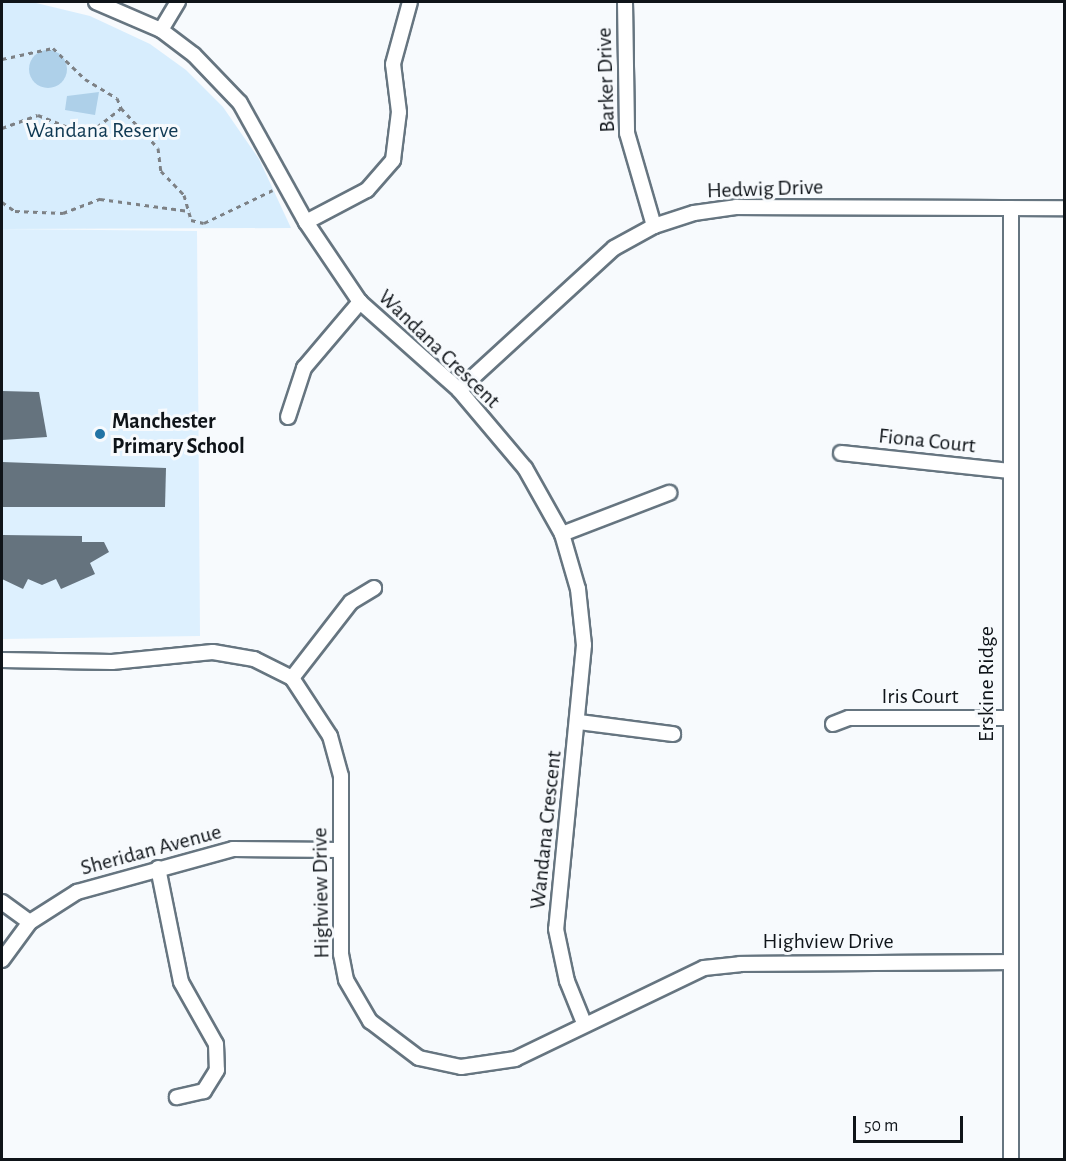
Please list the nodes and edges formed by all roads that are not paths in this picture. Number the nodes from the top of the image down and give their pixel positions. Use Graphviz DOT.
graph roads {
  1 [pos="96,2"];
  2 [pos="178,2"];
  3 [pos="410,2"];
  4 [pos="625,2"];
  5 [pos="161,30"];
  6 [pos="1011,208"];
  7 [pos="1065,208"];
  8 [pos="306,222"];
  9 [pos="654,226"];
  10 [pos="360,302"];
  11 [pos="459,390"];
  12 [pos="288,417"];
  13 [pos="841,453"];
  14 [pos="1010,471"];
  15 [pos="669,493"];
  16 [pos="562,534"];
  17 [pos="374,588"];
  18 [pos="2,660"];
  19 [pos="292,678"];
  20 [pos="1008,718"];
  21 [pos="579,722"];
  22 [pos="833,724"];
  23 [pos="673,734"];
  24 [pos="340,850"];
  25 [pos="158,868"];
  26 [pos="2,902"];
  27 [pos="30,922"];
  28 [pos="2,960"];
  29 [pos="1010,962"];
  30 [pos="584,1023"];
  31 [pos="177,1097"];
  32 [pos="1011,1160"];
  1 -- 5 [label="street, Wandana Crescent"];
  2 -- 5 [label="street"];
  3 -- 8 [label="street"];
  4 -- 9 [label="street, Barker Drive"];
  5 -- 8 [label="street, Wandana Crescent"];
  6 -- 7 [label="street, Hedwig Drive"];
  6 -- 9 [label="street, Hedwig Drive"];
  6 -- 14 [label="street, Erskine Ridge"];
  8 -- 10 [label="street, Wandana Crescent"];
  9 -- 11 [label="street, Hedwig Drive"];
  10 -- 11 [label="street, Wandana Crescent"];
  10 -- 12 [label="street"];
  11 -- 16 [label="street, Wandana Crescent"];
  13 -- 14 [label="street, Fiona Court"];
  14 -- 20 [label="street, Erskine Ridge"];
  15 -- 16 [label="street"];
  16 -- 21 [label="street, Wandana Crescent"];
  17 -- 19 [label="street"];
  18 -- 19 [label="street"];
  19 -- 24 [label="street, Highview Drive"];
  20 -- 22 [label="street, Iris Court"];
  20 -- 29 [label="street, Erskine Ridge"];
  21 -- 23 [label="street"];
  21 -- 30 [label="street, Wandana Crescent"];
  24 -- 25 [label="street, Sheridan Avenue"];
  24 -- 30 [label="street, Highview Drive"];
  25 -- 27 [label="street, Sheridan Avenue"];
  25 -- 31 [label="street"];
  26 -- 27 [label="street"];
  27 -- 28 [label="street, Sheridan Avenue"];
  29 -- 30 [label="street, Highview Drive"];
  29 -- 32 [label="street, Erskine Ridge"];
}
